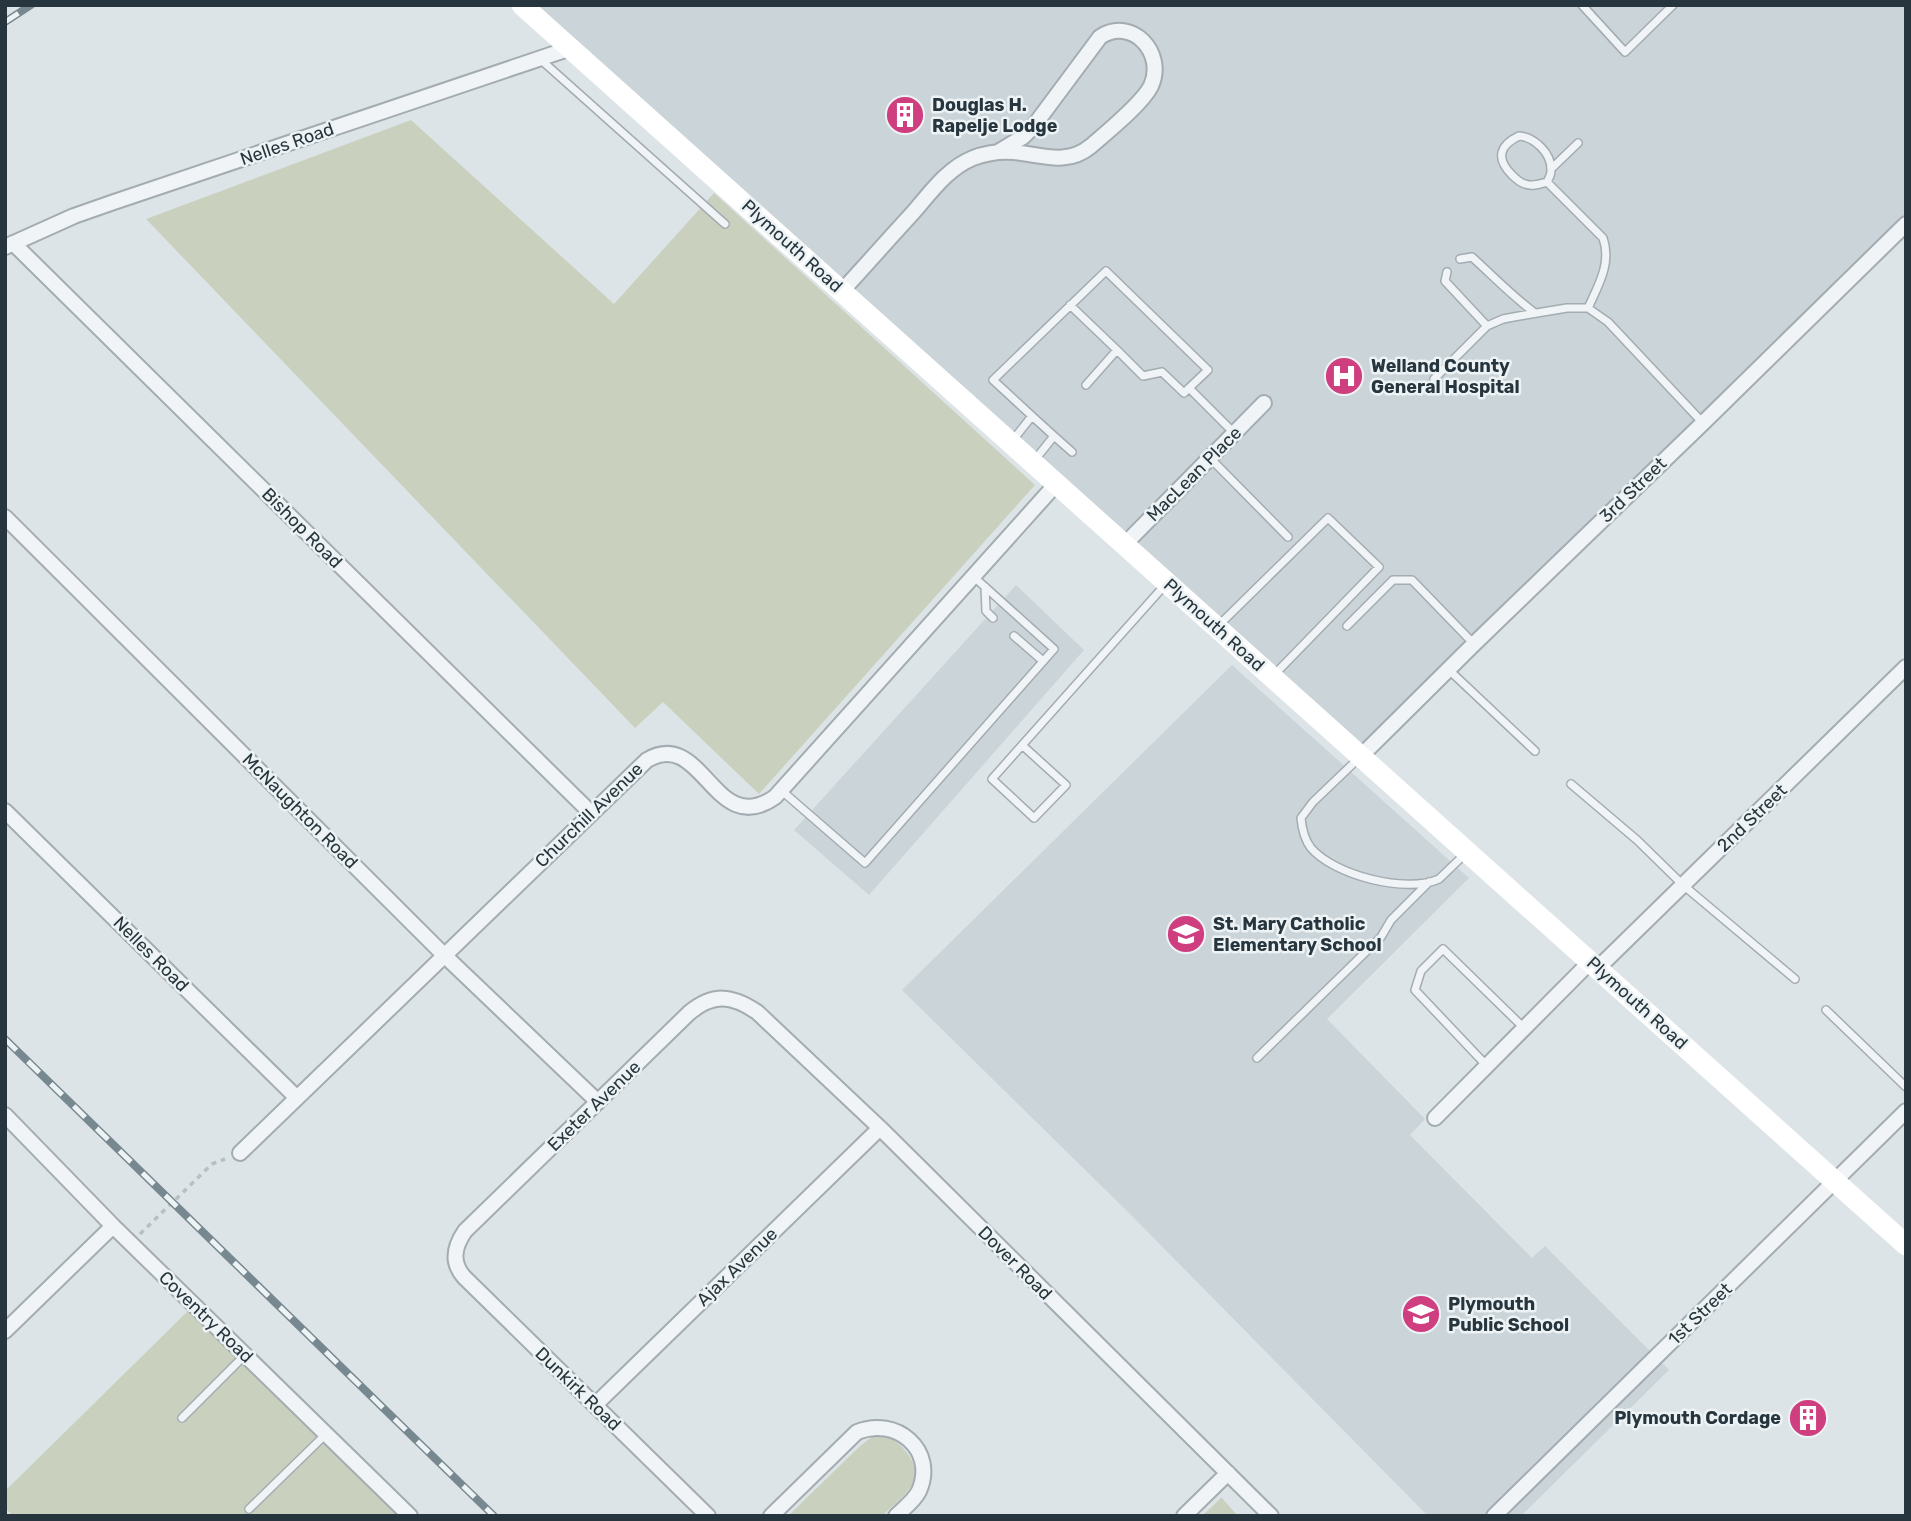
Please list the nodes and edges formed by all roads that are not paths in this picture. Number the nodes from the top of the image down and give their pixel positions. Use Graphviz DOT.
graph roads {
  1 [pos="522,5"];
  2 [pos="1581,5"];
  3 [pos="1673,5"];
  4 [pos="571,48"];
  5 [pos="540,59"];
  6 [pos="1578,143"];
  7 [pos="998,152"];
  8 [pos="1551,169"];
  9 [pos="1547,182"];
  10 [pos="725,224"];
  11 [pos="1906,224"];
  12 [pos="9,245"];
  13 [pos="1460,259"];
  14 [pos="1447,272"];
  15 [pos="842,291"];
  16 [pos="1070,305"];
  17 [pos="1588,308"];
  18 [pos="1535,313"];
  19 [pos="1487,326"];
  20 [pos="1117,350"];
  21 [pos="1434,379"];
  22 [pos="1086,385"];
  23 [pos="1189,388"];
  24 [pos="1264,403"];
  25 [pos="1032,416"];
  26 [pos="1703,423"];
  27 [pos="1234,433"];
  28 [pos="1054,436"];
  29 [pos="1011,442"];
  30 [pos="1072,452"];
  31 [pos="1210,458"];
  32 [pos="1033,462"];
  33 [pos="1057,483"];
  34 [pos="5,517"];
  35 [pos="1288,537"];
  36 [pos="1124,545"];
  37 [pos="974,577"];
  38 [pos="1167,583"];
  39 [pos="985,587"];
  40 [pos="993,618"];
  41 [pos="1347,626"];
  42 [pos="1217,627"];
  43 [pos="1014,636"];
  44 [pos="1474,644"];
  45 [pos="1043,661"];
  46 [pos="1906,667"];
  47 [pos="1448,669"];
  48 [pos="1273,677"];
  49 [pos="1022,745"];
  50 [pos="1535,751"];
  51 [pos="1361,756"];
  52 [pos="1571,784"];
  53 [pos="782,791"];
  54 [pos="5,811"];
  55 [pos="591,813"];
  56 [pos="1468,851"];
  57 [pos="1429,882"];
  58 [pos="1683,885"];
  59 [pos="444,955"];
  60 [pos="1595,965"];
  61 [pos="1795,979"];
  62 [pos="1826,1010"];
  63 [pos="757,1012"];
  64 [pos="1524,1028"];
  65 [pos="1257,1058"];
  66 [pos="1487,1066"];
  67 [pos="1906,1087"];
  68 [pos="297,1098"];
  69 [pos="598,1102"];
  70 [pos="1906,1111"];
  71 [pos="5,1115"];
  72 [pos="1435,1118"];
  73 [pos="880,1128"];
  74 [pos="240,1153"];
  75 [pos="1835,1182"];
  76 [pos="113,1226"];
  77 [pos="1906,1245"];
  78 [pos="455,1258"];
  79 [pos="5,1331"];
  80 [pos="245,1355"];
  81 [pos="595,1405"];
  82 [pos="181,1418"];
  83 [pos="326,1433"];
  84 [pos="1228,1473"];
  85 [pos="249,1509"];
  86 [pos="410,1516"];
  87 [pos="708,1516"];
  88 [pos="771,1516"];
  89 [pos="897,1516"];
  90 [pos="1184,1516"];
  91 [pos="1271,1516"];
  92 [pos="1494,1516"];
  1 -- 4 [label="street, Plymouth Road"];
  2 -- 3 [label="lane"];
  4 -- 5 [label="street, Nelles Road"];
  4 -- 15 [label="street, Plymouth Road"];
  5 -- 10 [label="lane"];
  5 -- 12 [label="street, Nelles Road"];
  6 -- 8 [label="lane"];
  7 -- 7 [label="street"];
  7 -- 15 [label="street"];
  8 -- 9 [label="lane"];
  8 -- 9 [label="lane"];
  9 -- 17 [label="lane"];
  11 -- 26 [label="street, 3rd Street"];
  12 -- 55 [label="street, Bishop Road"];
  13 -- 18 [label="lane"];
  14 -- 19 [label="lane"];
  15 -- 29 [label="street, Plymouth Road"];
  16 -- 20 [label="lane"];
  16 -- 23 [label="lane"];
  16 -- 25 [label="lane"];
  17 -- 18 [label="lane"];
  17 -- 26 [label="lane"];
  18 -- 19 [label="lane"];
  19 -- 21 [label="lane"];
  20 -- 22 [label="lane"];
  20 -- 23 [label="lane"];
  23 -- 27 [label="lane"];
  24 -- 27 [label="street, MacLean Place"];
  25 -- 28 [label="lane"];
  25 -- 29 [label="lane"];
  26 -- 44 [label="street, 3rd Street"];
  27 -- 31 [label="street, MacLean Place"];
  28 -- 30 [label="lane"];
  28 -- 32 [label="lane"];
  29 -- 32 [label="street, Plymouth Road"];
  31 -- 35 [label="lane"];
  31 -- 36 [label="street, MacLean Place"];
  32 -- 33 [label="street, Plymouth Road"];
  33 -- 36 [label="street, Plymouth Road"];
  33 -- 37 [label="street, Churchill Avenue"];
  34 -- 59 [label="street, McNaughton Road"];
  36 -- 38 [label="street, Plymouth Road"];
  37 -- 39 [label="lane"];
  37 -- 53 [label="street, Churchill Avenue"];
  38 -- 42 [label="street, Plymouth Road"];
  38 -- 49 [label="lane"];
  39 -- 40 [label="lane"];
  39 -- 45 [label="lane"];
  41 -- 44 [label="lane"];
  42 -- 48 [label="street, Plymouth Road"];
  42 -- 48 [label="lane"];
  43 -- 45 [label="lane"];
  44 -- 47 [label="street, 3rd Street"];
  45 -- 53 [label="lane"];
  46 -- 58 [label="street, 2nd Street"];
  47 -- 50 [label="lane"];
  47 -- 51 [label="street, 3rd Street"];
  48 -- 51 [label="street, Plymouth Road"];
  49 -- 49 [label="lane"];
  51 -- 56 [label="street, Plymouth Road"];
  51 -- 57 [label="lane"];
  52 -- 58 [label="lane"];
  53 -- 55 [label="street, Churchill Avenue"];
  54 -- 68 [label="street, Nelles Road"];
  55 -- 59 [label="street, Churchill Avenue"];
  56 -- 57 [label="lane"];
  56 -- 60 [label="street, Plymouth Road"];
  57 -- 65 [label="lane"];
  58 -- 60 [label="street, 2nd Street"];
  58 -- 61 [label="lane"];
  59 -- 68 [label="street, Churchill Avenue"];
  59 -- 69 [label="street, McNaughton Road"];
  60 -- 64 [label="street, 2nd Street"];
  60 -- 75 [label="street, Plymouth Road"];
  62 -- 67 [label="lane"];
  63 -- 69 [label="street, Exeter Avenue"];
  63 -- 73 [label="street, Dover Road"];
  64 -- 66 [label="street, 2nd Street"];
  64 -- 66 [label="lane"];
  66 -- 72 [label="street, 2nd Street"];
  68 -- 74 [label="street, Churchill Avenue"];
  69 -- 78 [label="street, Exeter Avenue"];
  70 -- 75 [label="street, 1st Street"];
  71 -- 76 [label="street, Coventry Road"];
  73 -- 81 [label="street, Ajax Avenue"];
  73 -- 84 [label="street, Dover Road"];
  75 -- 77 [label="street, Plymouth Road"];
  75 -- 92 [label="street, 1st Street"];
  76 -- 79 [label="street"];
  76 -- 80 [label="street, Coventry Road"];
  78 -- 81 [label="street, Dunkirk Road"];
  80 -- 82 [label="lane"];
  80 -- 83 [label="street, Coventry Road"];
  81 -- 87 [label="street, Dunkirk Road"];
  83 -- 85 [label="lane"];
  83 -- 86 [label="street, Coventry Road"];
  84 -- 90 [label="street"];
  84 -- 91 [label="street, Dover Road"];
  88 -- 89 [label="street"];
}
